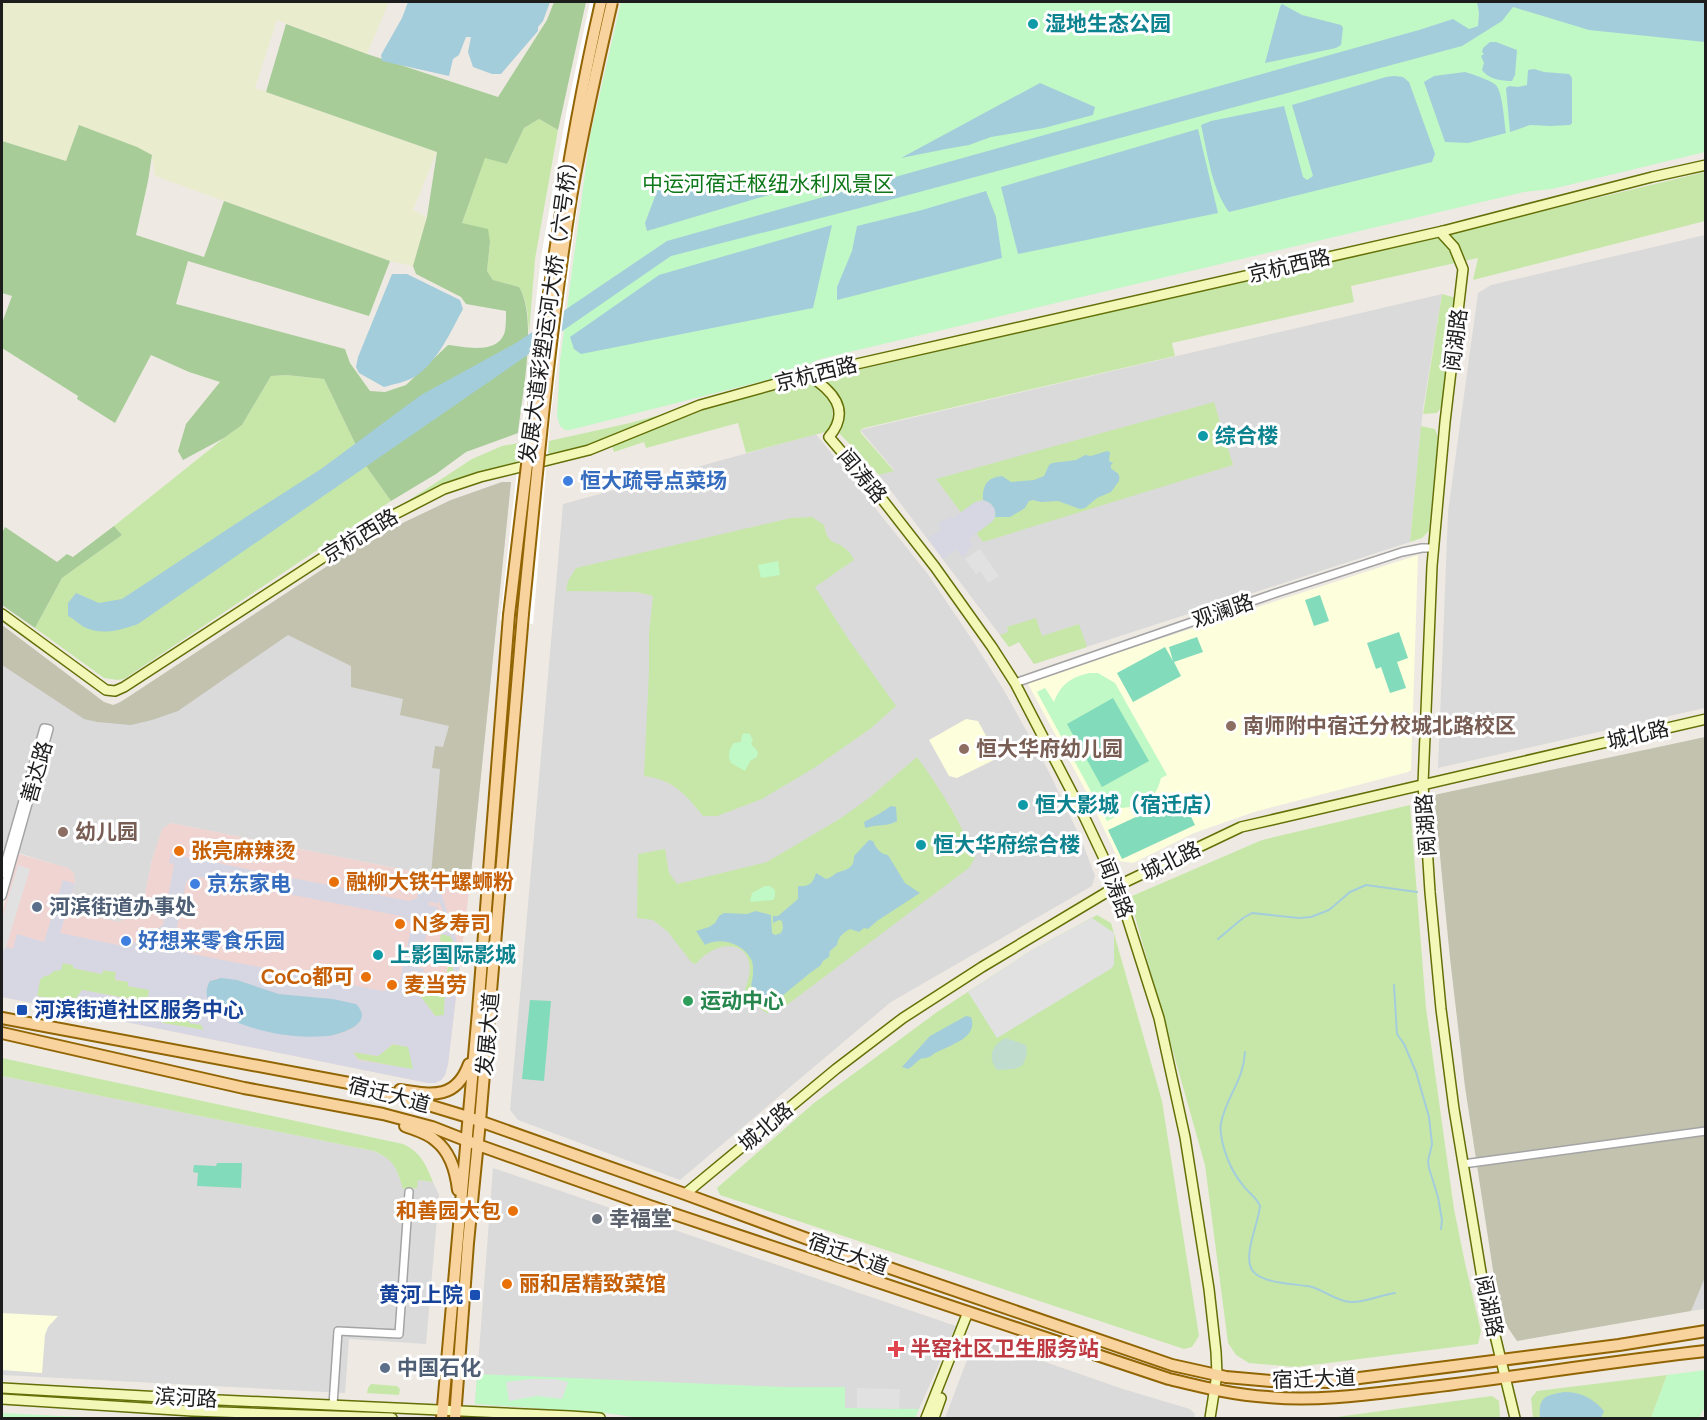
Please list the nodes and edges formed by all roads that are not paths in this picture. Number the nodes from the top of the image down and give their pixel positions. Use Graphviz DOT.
graph roads {
  1 [pos="601,2"];
  2 [pos="612,2"];
  3 [pos="1706,165"];
  4 [pos="1443,231"];
  5 [pos="808,375"];
  6 [pos="1433,548"];
  7 [pos="2,614"];
  8 [pos="523,614"];
  9 [pos="509,615"];
  10 [pos="1015,683"];
  11 [pos="1706,719"];
  12 [pos="1423,784"];
  13 [pos="2,874"];
  14 [pos="1117,886"];
  15 [pos="2,896"];
  16 [pos="478,1011"];
  17 [pos="2,1018"];
  18 [pos="2,1033"];
  19 [pos="338,1081"];
  20 [pos="392,1094"];
  21 [pos="327,1103"];
  22 [pos="383,1114"];
  23 [pos="468,1117"];
  24 [pos="480,1121"];
  25 [pos="1706,1131"];
  26 [pos="466,1141"];
  27 [pos="478,1145"];
  28 [pos="1463,1164"];
  29 [pos="408,1192"];
  30 [pos="685,1194"];
  31 [pos="458,1240"];
  32 [pos="971,1313"];
  33 [pos="1706,1331"];
  34 [pos="1706,1351"];
  35 [pos="1501,1361"];
  36 [pos="1217,1374"];
  37 [pos="1506,1378"];
  38 [pos="2,1388"];
  39 [pos="1215,1390"];
  40 [pos="2,1399"];
  41 [pos="333,1405"];
  42 [pos="443,1414"];
  43 [pos="455,1414"];
  44 [pos="392,1419"];
  45 [pos="600,1419"];
  46 [pos="927,1419"];
  47 [pos="934,1419"];
  48 [pos="1210,1419"];
  49 [pos="1515,1419"];
  1 -- 9 [label="main road, 发展大道彩塑运河大桥（六号桥）, bridge"];
  2 -- 8 [label="main road, 发展大道彩塑运河大桥（六号桥）, bridge"];
  3 -- 4 [label="street, 京杭西路"];
  4 -- 5 [label="street, 京杭西路"];
  4 -- 6 [label="street, 阅湖路"];
  5 -- 7 [label="street, 京杭西路"];
  5 -- 10 [label="street, 闻涛路"];
  6 -- 10 [label="street, 观澜路"];
  6 -- 12 [label="street, 阅湖路"];
  8 -- 24 [label="main road, 发展大道"];
  9 -- 16 [label="main road, 发展大道"];
  10 -- 14 [label="street, 闻涛路"];
  11 -- 12 [label="street, 城北路"];
  12 -- 14 [label="street, 城北路"];
  12 -- 28 [label="street, 阅湖路"];
  13 -- 15 [label="street, 善达路"];
  14 -- 30 [label="street, 城北路"];
  14 -- 36 [label="street, 闻涛路"];
  16 -- 19 [label="main road"];
  16 -- 23 [label="main road, 发展大道"];
  17 -- 19 [label="main road, 宿迁大道"];
  18 -- 21 [label="main road, 宿迁大道"];
  19 -- 20 [label="main road, 宿迁大道"];
  20 -- 22 [label="main road"];
  20 -- 23 [label="main road, 宿迁大道"];
  21 -- 22 [label="main road, 宿迁大道"];
  21 -- 31 [label="main road"];
  22 -- 26 [label="main road, 宿迁大道"];
  23 -- 24 [label="main road, 宿迁大道"];
  23 -- 26 [label="main road, 发展大道"];
  24 -- 27 [label="main road, 发展大道"];
  24 -- 30 [label="main road, 宿迁大道"];
  25 -- 28 [label="street"];
  26 -- 27 [label="main road, 宿迁大道"];
  26 -- 31 [label="main road, 发展大道"];
  27 -- 32 [label="main road, 宿迁大道"];
  27 -- 43 [label="main road, 发展大道"];
  28 -- 35 [label="street, 阅湖路"];
  29 -- 41 [label="street"];
  30 -- 36 [label="main road, 宿迁大道"];
  31 -- 42 [label="main road, 发展大道"];
  32 -- 39 [label="main road, 宿迁大道"];
  32 -- 46 [label="street"];
  32 -- 47 [label="street"];
  33 -- 35 [label="main road, 宿迁大道"];
  34 -- 37 [label="main road, 宿迁大道"];
  35 -- 36 [label="main road, 宿迁大道"];
  35 -- 37 [label="street, 阅湖路"];
  36 -- 39 [label="street, 闻涛路"];
  37 -- 39 [label="main road, 宿迁大道"];
  37 -- 49 [label="street, 阅湖路"];
  38 -- 41 [label="street, 滨河路"];
  39 -- 48 [label="street, 闻涛路"];
  40 -- 44 [label="street, 滨河路"];
  41 -- 42 [label="street, 滨河路"];
  42 -- 43 [label="street, 滨河路"];
  43 -- 45 [label="street, 滨河路"];
}
